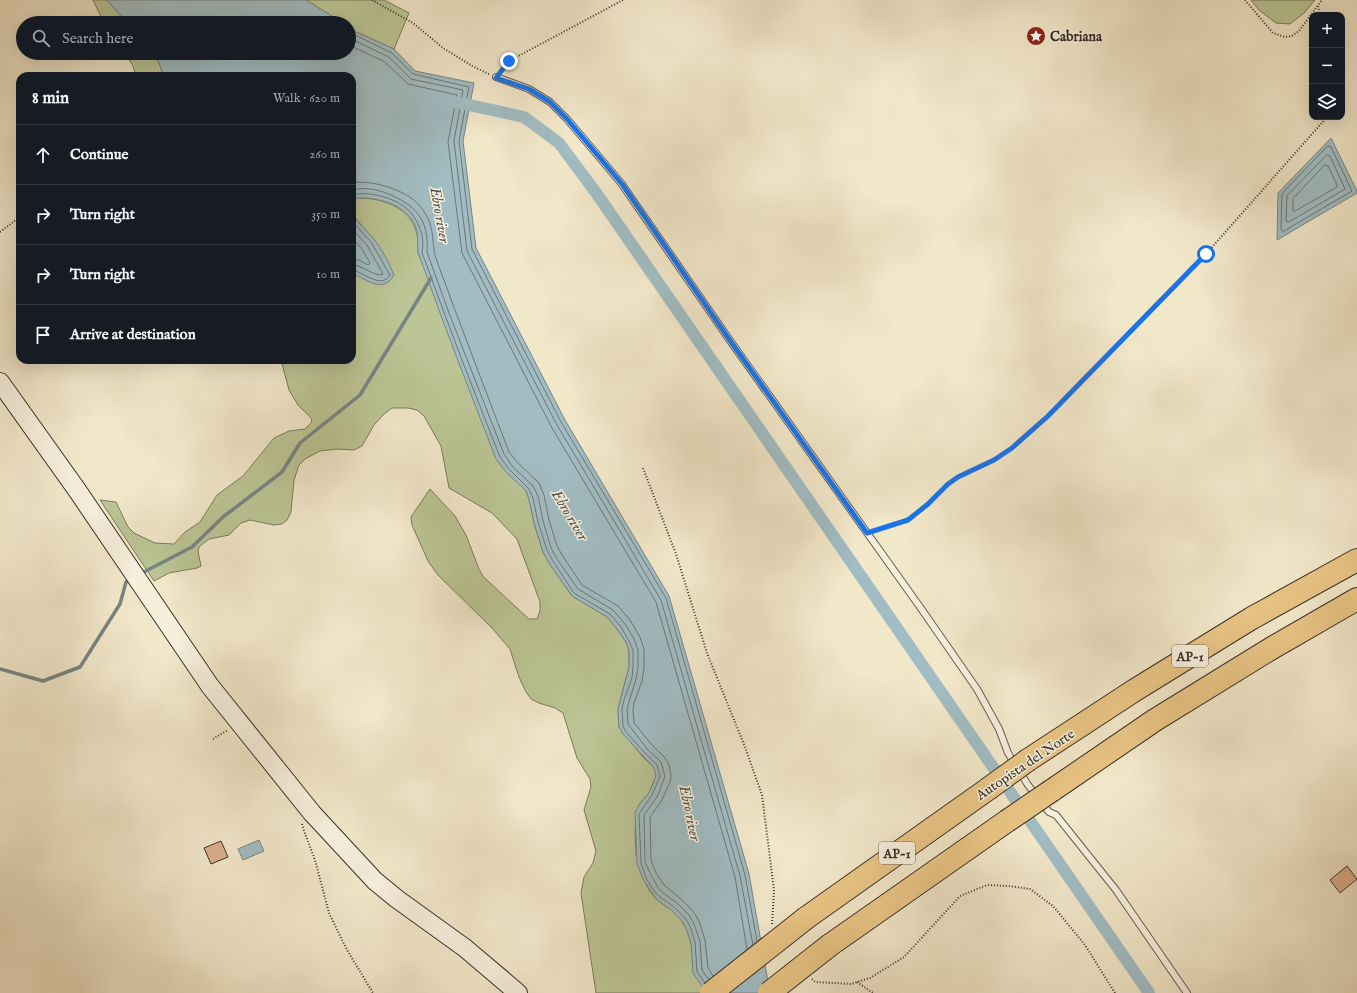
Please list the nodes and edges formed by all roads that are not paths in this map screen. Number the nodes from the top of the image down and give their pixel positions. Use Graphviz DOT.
graph roads {
  1 [pos="496,78"];
  2 [pos="0,382"];
  3 [pos="1357,560"];
  4 [pos="1357,599"];
  5 [pos="518,993"];
  6 [pos="712,993"];
  7 [pos="769,993"];
  8 [pos="1187,993"];
  1 -- 8 [label="lane"];
  2 -- 5 [label="street"];
  3 -- 6 [label="highway, Autopista del Norte / AP-1, bridge"];
  4 -- 7 [label="highway, AP-1, bridge"];
}
